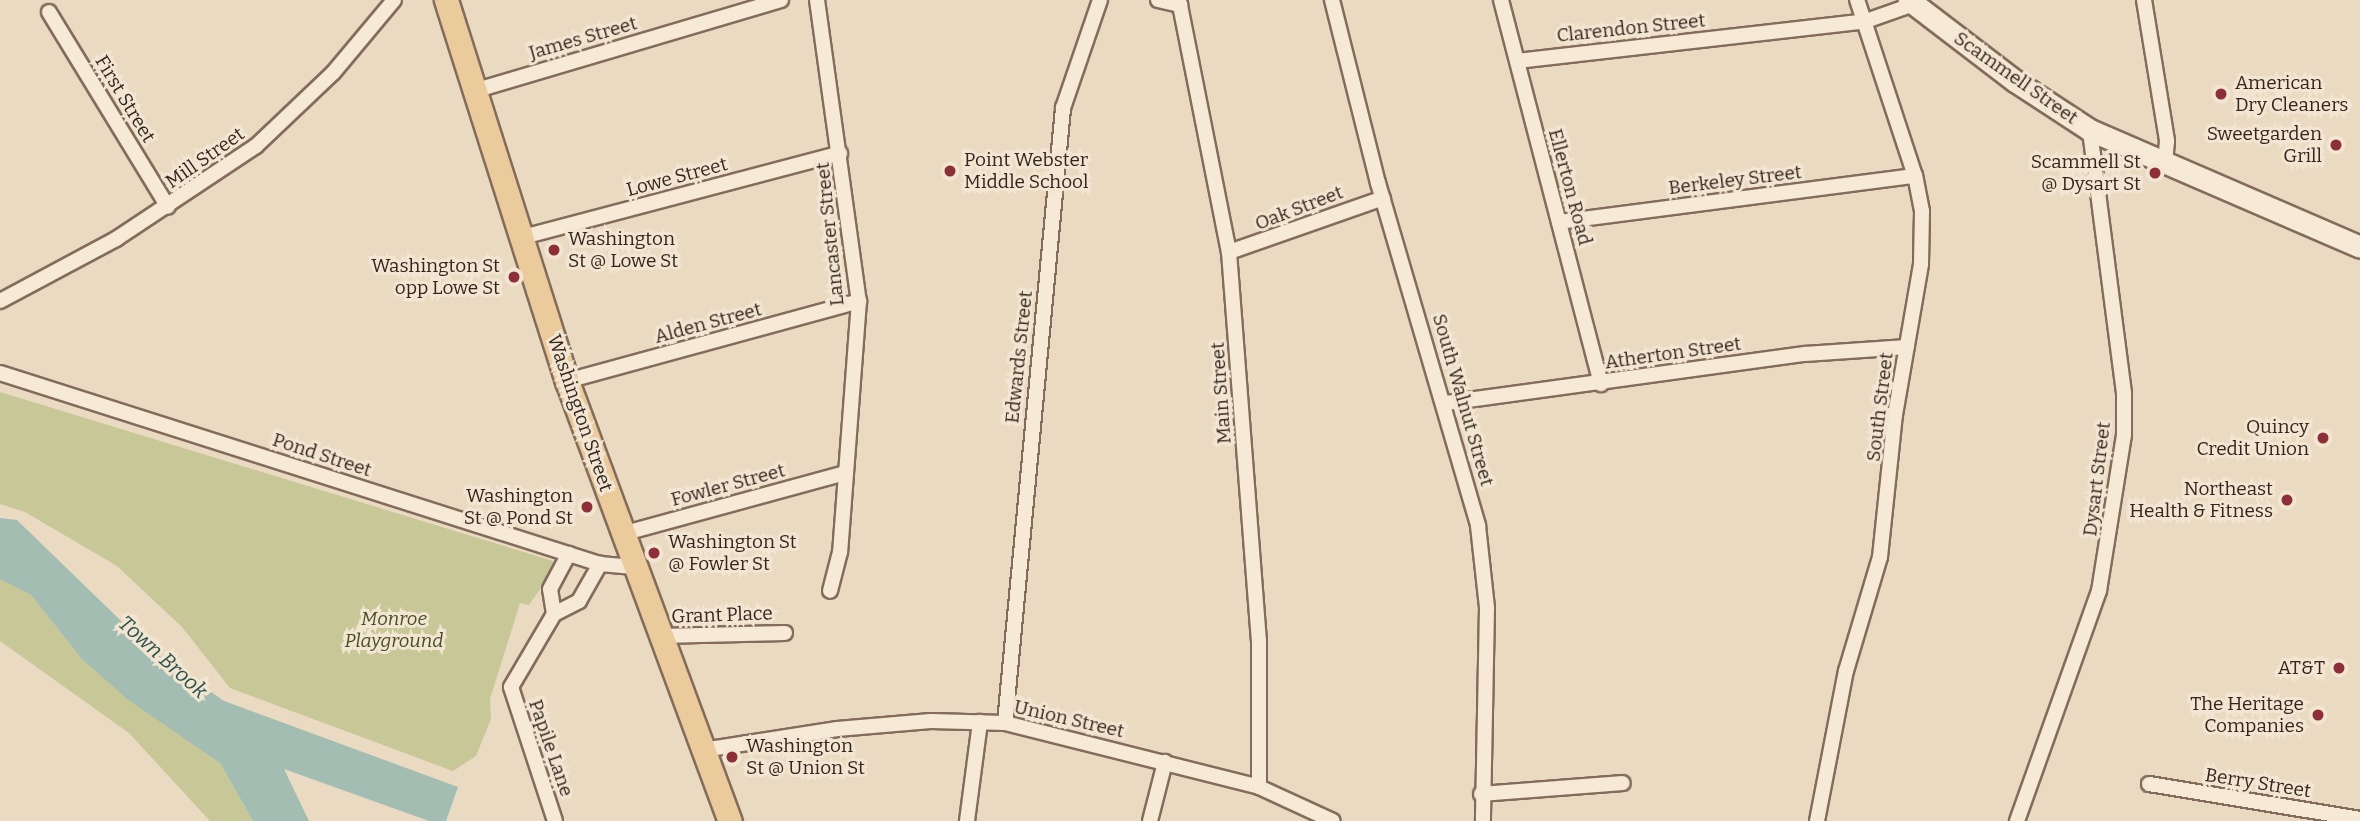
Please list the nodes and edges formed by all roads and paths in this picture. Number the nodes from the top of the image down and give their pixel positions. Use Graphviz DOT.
graph roads {
  1 [pos="394,0"];
  2 [pos="446,0"];
  3 [pos="781,0"];
  4 [pos="817,0"];
  5 [pos="1100,0"];
  6 [pos="1158,0"];
  7 [pos="1332,0"];
  8 [pos="1501,0"];
  9 [pos="1857,0"];
  10 [pos="2144,0"];
  11 [pos="1180,2"];
  12 [pos="1911,2"];
  13 [pos="49,12"];
  14 [pos="1866,21"];
  15 [pos="1517,61"];
  16 [pos="477,90"];
  17 [pos="2090,130"];
  18 [pos="840,153"];
  19 [pos="2165,163"];
  20 [pos="1915,176"];
  21 [pos="1382,198"];
  22 [pos="168,207"];
  23 [pos="1559,222"];
  24 [pos="523,237"];
  25 [pos="2360,247"];
  26 [pos="1229,252"];
  27 [pos="0,301"];
  28 [pos="859,301"];
  29 [pos="1907,347"];
  30 [pos="0,373"];
  31 [pos="567,381"];
  32 [pos="1601,384"];
  33 [pos="1446,403"];
  34 [pos="845,473"];
  35 [pos="622,534"];
  36 [pos="569,554"];
  37 [pos="600,564"];
  38 [pos="634,567"];
  39 [pos="830,591"];
  40 [pos="554,614"];
  41 [pos="785,633"];
  42 [pos="659,636"];
  43 [pos="980,722"];
  44 [pos="1005,723"];
  45 [pos="703,750"];
  46 [pos="1165,762"];
  47 [pos="1623,783"];
  48 [pos="2149,784"];
  49 [pos="1259,787"];
  50 [pos="1481,794"];
  51 [pos="2360,819"];
  52 [pos="555,821"];
  53 [pos="730,821"];
  54 [pos="967,821"];
  55 [pos="1150,821"];
  56 [pos="1333,821"];
  57 [pos="1483,821"];
  58 [pos="1817,821"];
  59 [pos="2017,821"];
  1 -- 22 [label="street, Mill Street"];
  2 -- 16 [label="main road, Washington Street"];
  3 -- 16 [label="street, James Street"];
  4 -- 18 [label="street, Lancaster Street"];
  5 -- 44 [label="street, Edwards Street"];
  6 -- 11 [label="street"];
  7 -- 21 [label="street, South Walnut Street"];
  8 -- 15 [label="street, Ellerton Road"];
  9 -- 14 [label="street, South Street"];
  10 -- 19 [label="street"];
  11 -- 26 [label="street, Main Street"];
  12 -- 14 [label="street, Clarendon Street"];
  12 -- 17 [label="street, Scammell Street"];
  13 -- 22 [label="street, First Street"];
  14 -- 15 [label="street, Clarendon Street"];
  14 -- 20 [label="street, South Street"];
  15 -- 23 [label="street, Ellerton Road"];
  16 -- 24 [label="main road, Washington Street"];
  17 -- 19 [label="street, Scammell Street"];
  17 -- 59 [label="street, Dysart Street"];
  18 -- 24 [label="street, Lowe Street"];
  18 -- 28 [label="street, Lancaster Street"];
  19 -- 25 [label="street, Scammell Street"];
  20 -- 23 [label="street, Berkeley Street"];
  20 -- 29 [label="street, South Street"];
  21 -- 26 [label="street, Oak Street"];
  21 -- 33 [label="street, South Walnut Street"];
  22 -- 27 [label="street, Mill Street"];
  23 -- 32 [label="street, Ellerton Road"];
  24 -- 31 [label="main road, Washington Street"];
  26 -- 49 [label="street, Main Street"];
  28 -- 31 [label="street, Alden Street"];
  28 -- 34 [label="street, Lancaster Street"];
  29 -- 32 [label="street, Atherton Street"];
  29 -- 58 [label="street, South Street"];
  30 -- 36 [label="street, Pond Street"];
  31 -- 35 [label="main road, Washington Street"];
  32 -- 33 [label="street, Atherton Street"];
  33 -- 50 [label="street, South Walnut Street"];
  34 -- 35 [label="street, Fowler Street"];
  34 -- 39 [label="street, Lancaster Street"];
  35 -- 38 [label="main road, Washington Street"];
  36 -- 37 [label="street, Pond Street"];
  36 -- 40 [label="street, Papile Lane"];
  37 -- 38 [label="street, Pond Street"];
  37 -- 40 [label="street, Papile Lane"];
  38 -- 42 [label="main road, Washington Street"];
  40 -- 52 [label="street, Papile Lane"];
  41 -- 42 [label="street, Grant Place"];
  42 -- 45 [label="main road, Washington Street"];
  43 -- 44 [label="street, Union Street"];
  43 -- 45 [label="street, Union Street"];
  43 -- 54 [label="street"];
  44 -- 46 [label="street, Union Street"];
  45 -- 53 [label="main road, Washington Street"];
  46 -- 49 [label="street, Union Street"];
  46 -- 55 [label="street"];
  47 -- 50 [label="street"];
  48 -- 51 [label="street, Berry Street"];
  49 -- 56 [label="street, Union Street"];
  50 -- 57 [label="street, South Walnut Street"];
}
